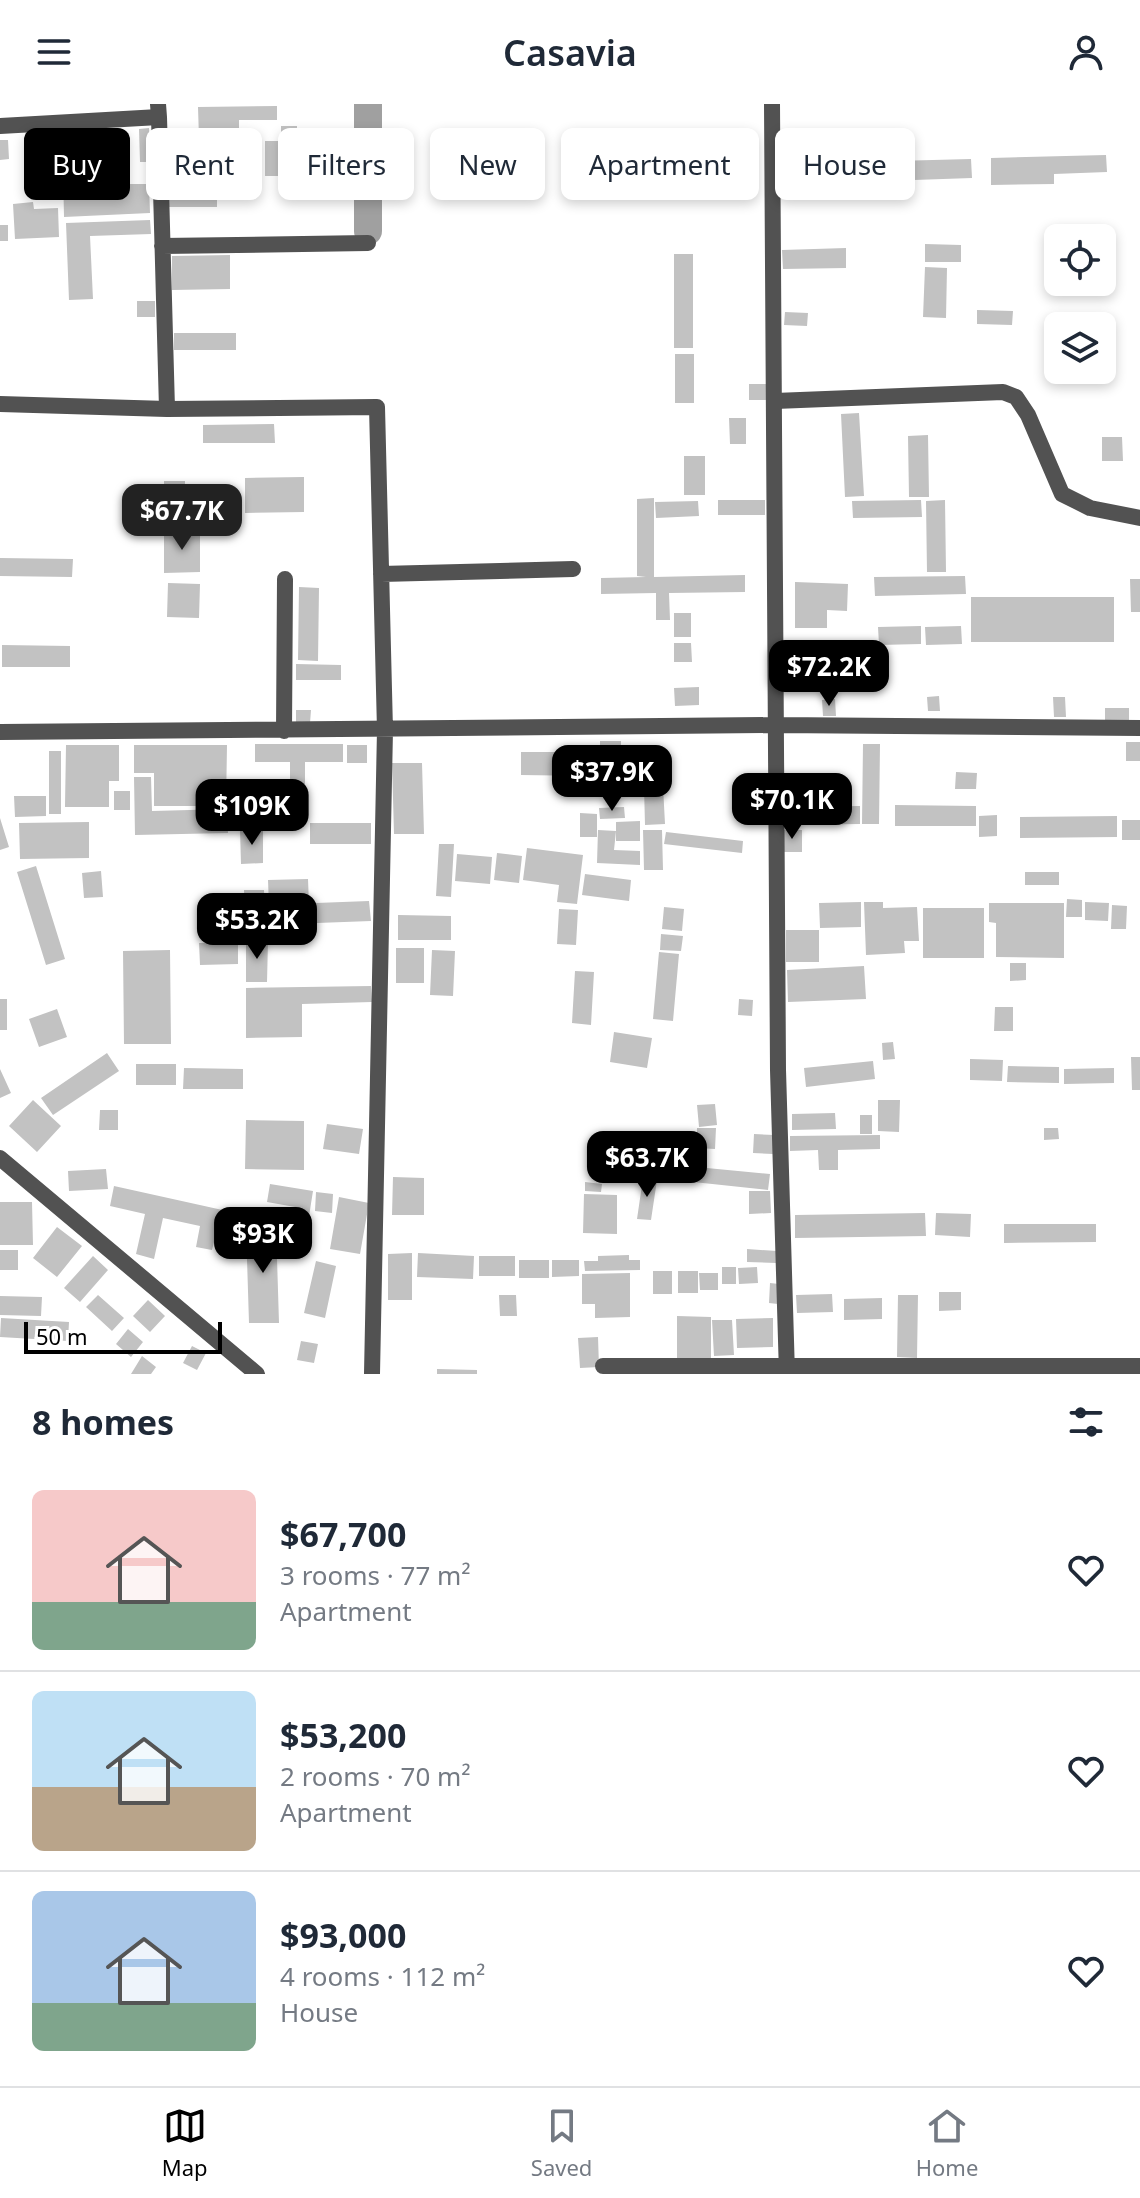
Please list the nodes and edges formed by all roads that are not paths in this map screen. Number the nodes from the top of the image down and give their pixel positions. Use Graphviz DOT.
graph roads {
  1 [pos="772,104"];
  2 [pos="159,110"];
  3 [pos="0,126"];
  4 [pos="368,243"];
  5 [pos="162,246"];
  6 [pos="775,401"];
  7 [pos="0,404"];
  8 [pos="167,409"];
  9 [pos="1140,518"];
  10 [pos="573,569"];
  11 [pos="381,574"];
  12 [pos="285,579"];
  13 [pos="777,725"];
  14 [pos="1140,728"];
  15 [pos="385,730"];
  16 [pos="284,731"];
  17 [pos="0,732"];
  18 [pos="0,1158"];
  19 [pos="603,1366"];
  20 [pos="1140,1366"];
  21 [pos="787,1371"];
  22 [pos="257,1374"];
  23 [pos="372,1374"];
  1 -- 6 [label="street"];
  2 -- 3 [label="street"];
  2 -- 5 [label="street"];
  4 -- 5 [label="street"];
  5 -- 8 [label="street"];
  6 -- 9 [label="street"];
  6 -- 13 [label="street"];
  7 -- 8 [label="street"];
  8 -- 11 [label="street"];
  10 -- 11 [label="street"];
  11 -- 15 [label="street"];
  12 -- 16 [label="street"];
  13 -- 14 [label="street"];
  13 -- 15 [label="street"];
  13 -- 21 [label="street"];
  15 -- 16 [label="street"];
  15 -- 23 [label="street"];
  16 -- 17 [label="street"];
  18 -- 22 [label="street"];
  19 -- 21 [label="street"];
  20 -- 21 [label="street"];
}
